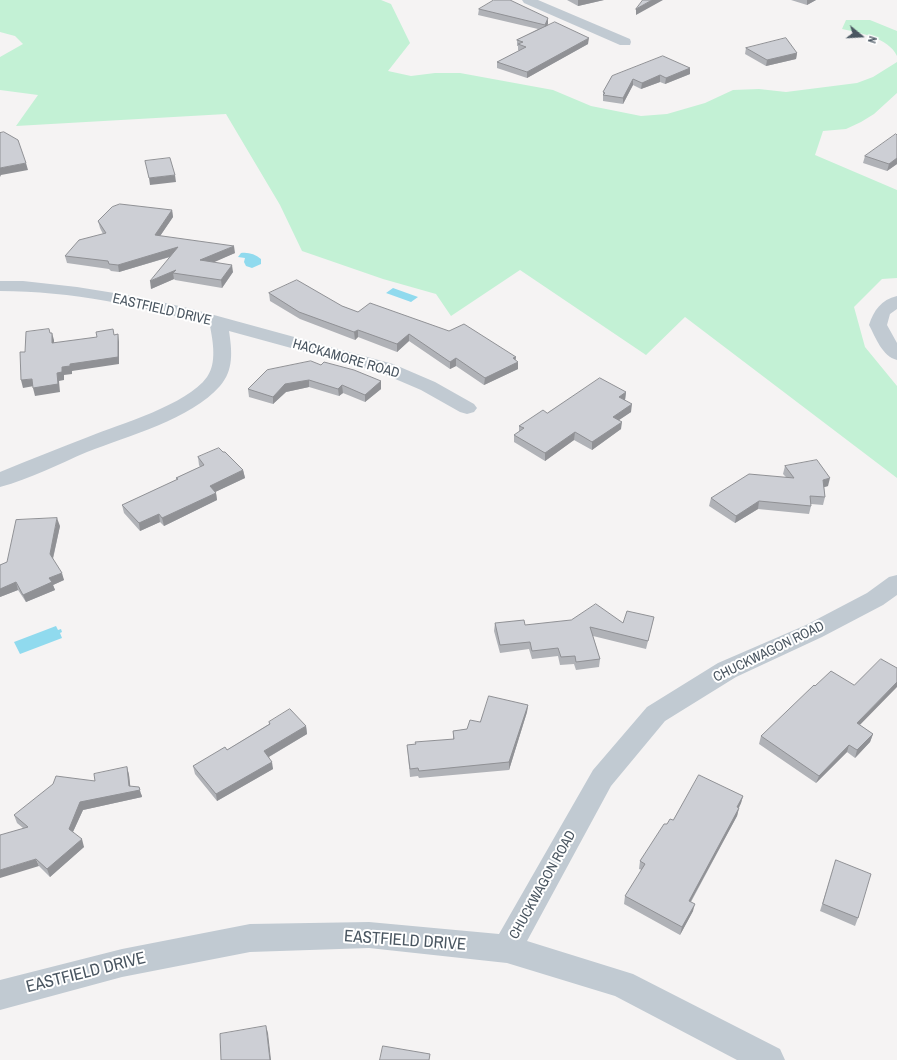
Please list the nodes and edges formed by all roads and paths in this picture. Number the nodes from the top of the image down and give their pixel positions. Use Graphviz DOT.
graph roads {
  1 [pos="528,0"];
  2 [pos="625,42"];
  3 [pos="0,286"];
  4 [pos="897,300"];
  5 [pos="219,323"];
  6 [pos="897,354"];
  7 [pos="467,408"];
  8 [pos="0,480"];
  9 [pos="897,583"];
  10 [pos="507,949"];
  11 [pos="0,995"];
  12 [pos="770,1060"];
  1 -- 2 [label="street"];
  3 -- 5 [label="street, EASTFIELD DRIVE"];
  4 -- 6 [label="street"];
  5 -- 7 [label="street, HACKAMORE ROAD"];
  5 -- 8 [label="street, EASTFIELD DRIVE"];
  9 -- 10 [label="street, CHUCKWAGON ROAD"];
  10 -- 11 [label="street, EASTFIELD DRIVE"];
  10 -- 12 [label="street, EASTFIELD DRIVE"];
}
